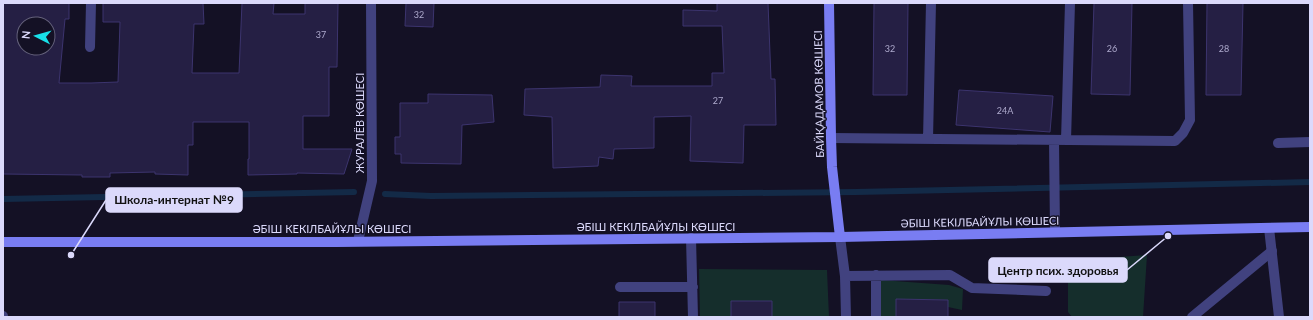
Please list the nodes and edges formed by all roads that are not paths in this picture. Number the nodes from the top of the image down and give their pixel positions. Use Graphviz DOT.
graph roads {
  1 [pos="90,3"];
  2 [pos="371,3"];
  3 [pos="829,3"];
  4 [pos="931,3"];
  5 [pos="1070,3"];
  6 [pos="1188,3"];
  7 [pos="90,47"];
  8 [pos="831,138"];
  9 [pos="928,139"];
  10 [pos="1054,140"];
  11 [pos="1066,140"];
  12 [pos="1310,142"];
  13 [pos="1278,143"];
  14 [pos="1310,227"];
  15 [pos="1054,228"];
  16 [pos="1269,228"];
  17 [pos="840,237"];
  18 [pos="691,238"];
  19 [pos="358,241"];
  20 [pos="3,242"];
  21 [pos="1272,251"];
  22 [pos="876,275"];
  23 [pos="845,276"];
  24 [pos="620,287"];
  25 [pos="693,287"];
  26 [pos="1046,291"];
  27 [pos="693,317"];
  28 [pos="846,317"];
  29 [pos="876,317"];
  30 [pos="1192,317"];
  31 [pos="1279,317"];
  1 -- 7 [label="street"];
  2 -- 19 [label="street, ЖУРАЛЁВ КӨШЕСІ"];
  3 -- 8 [label="street, БАЙҚАДАМОВ КӨШЕСІ"];
  4 -- 9 [label="street"];
  5 -- 11 [label="street"];
  6 -- 11 [label="street"];
  8 -- 9 [label="street"];
  8 -- 17 [label="street, БАЙҚАДАМОВ КӨШЕСІ"];
  9 -- 10 [label="street"];
  10 -- 11 [label="street"];
  10 -- 15 [label="street"];
  12 -- 13 [label="street"];
  14 -- 16 [label="street, ӘБІШ КЕКІЛБАЙҰЛЫ КӨШЕСІ"];
  15 -- 16 [label="street, ӘБІШ КЕКІЛБАЙҰЛЫ КӨШЕСІ"];
  15 -- 17 [label="street, ӘБІШ КЕКІЛБАЙҰЛЫ КӨШЕСІ"];
  16 -- 21 [label="street"];
  17 -- 18 [label="street, ӘБІШ КЕКІЛБАЙҰЛЫ КӨШЕСІ"];
  17 -- 23 [label="street"];
  18 -- 19 [label="street, ӘБІШ КЕКІЛБАЙҰЛЫ КӨШЕСІ"];
  18 -- 25 [label="street"];
  19 -- 20 [label="street, ӘБІШ КЕКІЛБАЙҰЛЫ КӨШЕСІ"];
  21 -- 30 [label="street"];
  21 -- 31 [label="street"];
  22 -- 23 [label="street"];
  22 -- 26 [label="street"];
  22 -- 29 [label="street"];
  23 -- 28 [label="street"];
  24 -- 25 [label="street"];
  25 -- 27 [label="street"];
}
